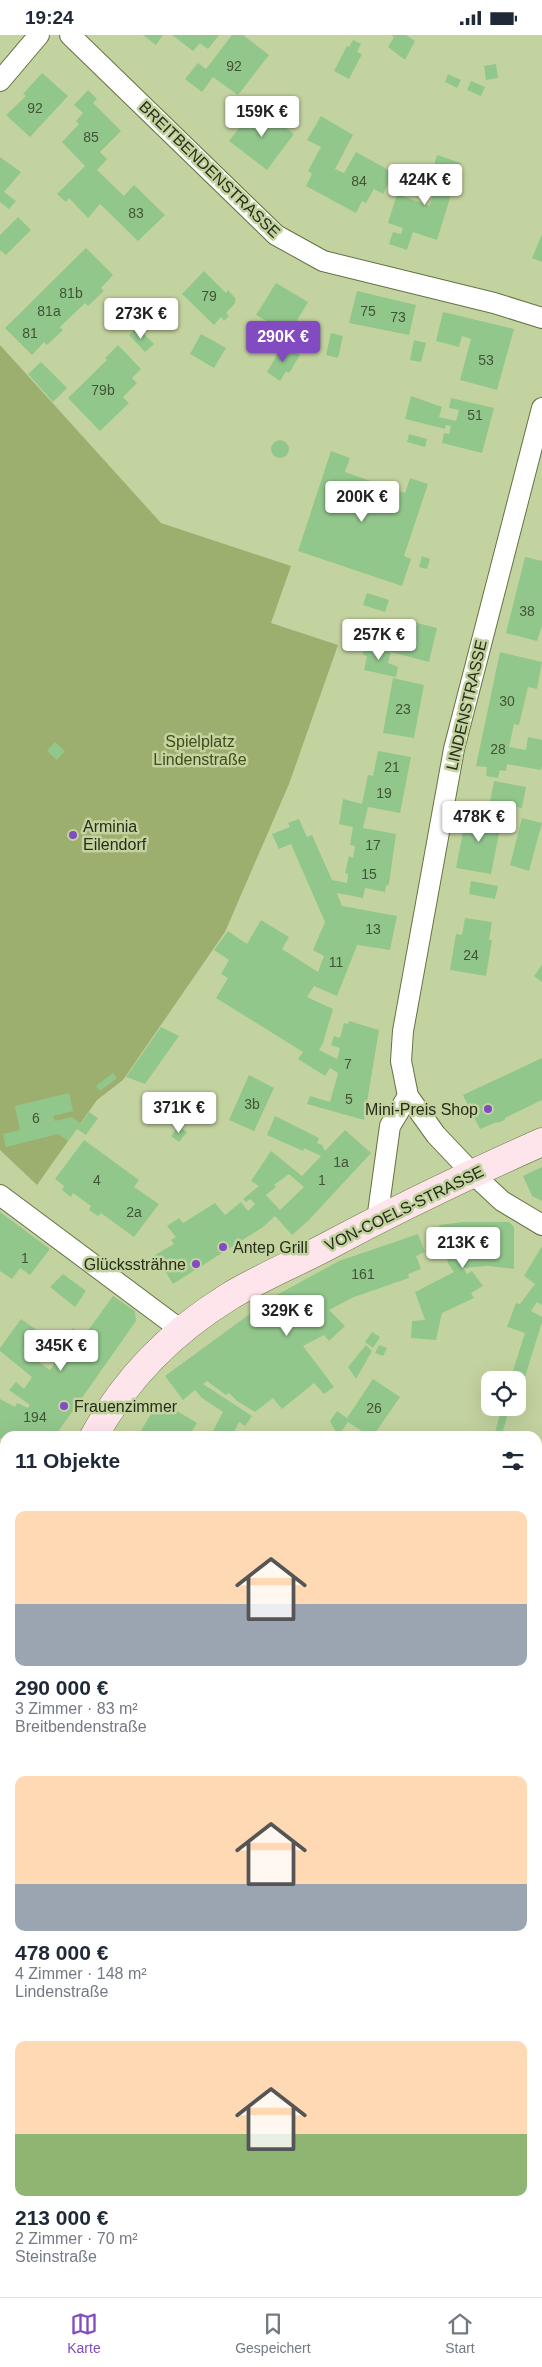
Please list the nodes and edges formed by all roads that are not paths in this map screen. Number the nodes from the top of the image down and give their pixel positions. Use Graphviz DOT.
graph roads {
  1 [pos="39,35"];
  2 [pos="70,35"];
  3 [pos="0,81"];
  4 [pos="542,318"];
  5 [pos="542,408"];
  6 [pos="408,1096"];
  7 [pos="542,1142"];
  8 [pos="473,1174"];
  9 [pos="0,1195"];
  10 [pos="376,1220"];
  11 [pos="542,1225"];
  12 [pos="181,1330"];
  13 [pos="97,1431"];
  1 -- 3 [label="street"];
  2 -- 4 [label="street, BREITBENDENSTRASSE"];
  5 -- 6 [label="street, LINDENSTRASSE"];
  6 -- 8 [label="street, LINDENSTRASSE"];
  6 -- 10 [label="street"];
  7 -- 8 [label="main road, VON-COELS-STRASSE"];
  8 -- 10 [label="main road, VON-COELS-STRASSE"];
  8 -- 11 [label="street, LINDENSTRASSE"];
  9 -- 12 [label="street"];
  10 -- 12 [label="main road, VON-COELS-STRASSE"];
  12 -- 13 [label="main road, VON-COELS-STRASSE"];
}
